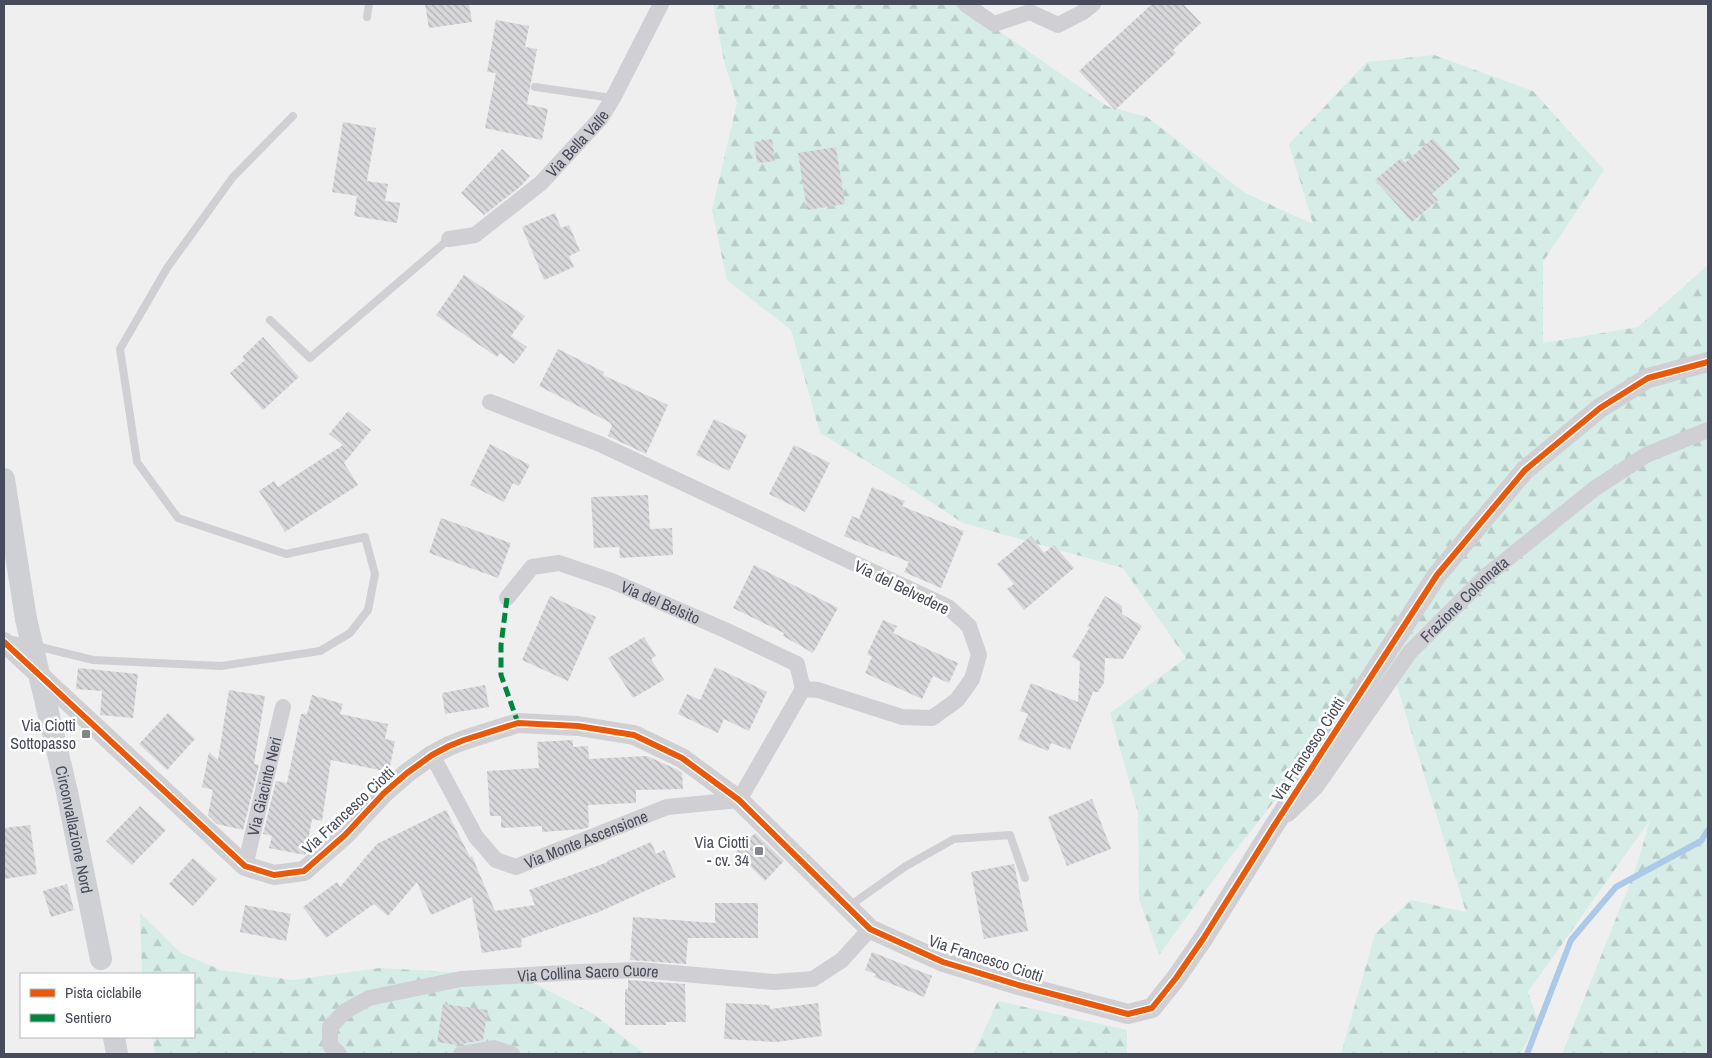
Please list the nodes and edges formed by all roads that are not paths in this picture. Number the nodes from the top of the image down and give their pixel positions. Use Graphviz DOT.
graph roads {
  1 [pos="368,4"];
  2 [pos="661,4"];
  3 [pos="964,4"];
  4 [pos="1093,4"];
  5 [pos="368,17"];
  6 [pos="535,87"];
  7 [pos="613,98"];
  8 [pos="293,116"];
  9 [pos="449,238"];
  10 [pos="270,320"];
  11 [pos="1708,362"];
  12 [pos="490,402"];
  13 [pos="1708,430"];
  14 [pos="4,479"];
  15 [pos="507,598"];
  16 [pos="4,638"];
  17 [pos="4,642"];
  18 [pos="803,689"];
  19 [pos="284,707"];
  20 [pos="432,755"];
  21 [pos="739,800"];
  22 [pos="1272,829"];
  23 [pos="245,866"];
  24 [pos="1025,878"];
  25 [pos="848,907"];
  26 [pos="870,929"];
  27 [pos="103,973"];
  28 [pos="340,1054"];
  29 [pos="461,1054"];
  30 [pos="512,1054"];
  1 -- 5 [label="lane"];
  2 -- 7 [label="street, Via Bella Valle"];
  3 -- 4 [label="street"];
  6 -- 7 [label="lane"];
  7 -- 9 [label="street, Via Bella Valle"];
  8 -- 16 [label="lane"];
  9 -- 10 [label="lane"];
  11 -- 22 [label="street, Via Francesco Ciotti"];
  12 -- 18 [label="street, Via del Belvedere"];
  13 -- 22 [label="street, Frazione Colonnata"];
  14 -- 27 [label="main road, Circonvallazione Nord, bridge"];
  15 -- 18 [label="street, Via del Belsito"];
  17 -- 23 [label="street, Via Francesco Ciotti"];
  18 -- 21 [label="street"];
  19 -- 23 [label="street, Via Giacinto Neri"];
  20 -- 21 [label="street, Via Francesco Ciotti"];
  20 -- 21 [label="street, Via Monte Ascensione"];
  20 -- 23 [label="street, Via Francesco Ciotti"];
  21 -- 25 [label="street, Via Francesco Ciotti"];
  22 -- 26 [label="street, Via Francesco Ciotti"];
  24 -- 25 [label="lane"];
  25 -- 26 [label="street, Via Francesco Ciotti"];
  26 -- 28 [label="street, Via Collina Sacro Cuore"];
  29 -- 30 [label="street"];
}
